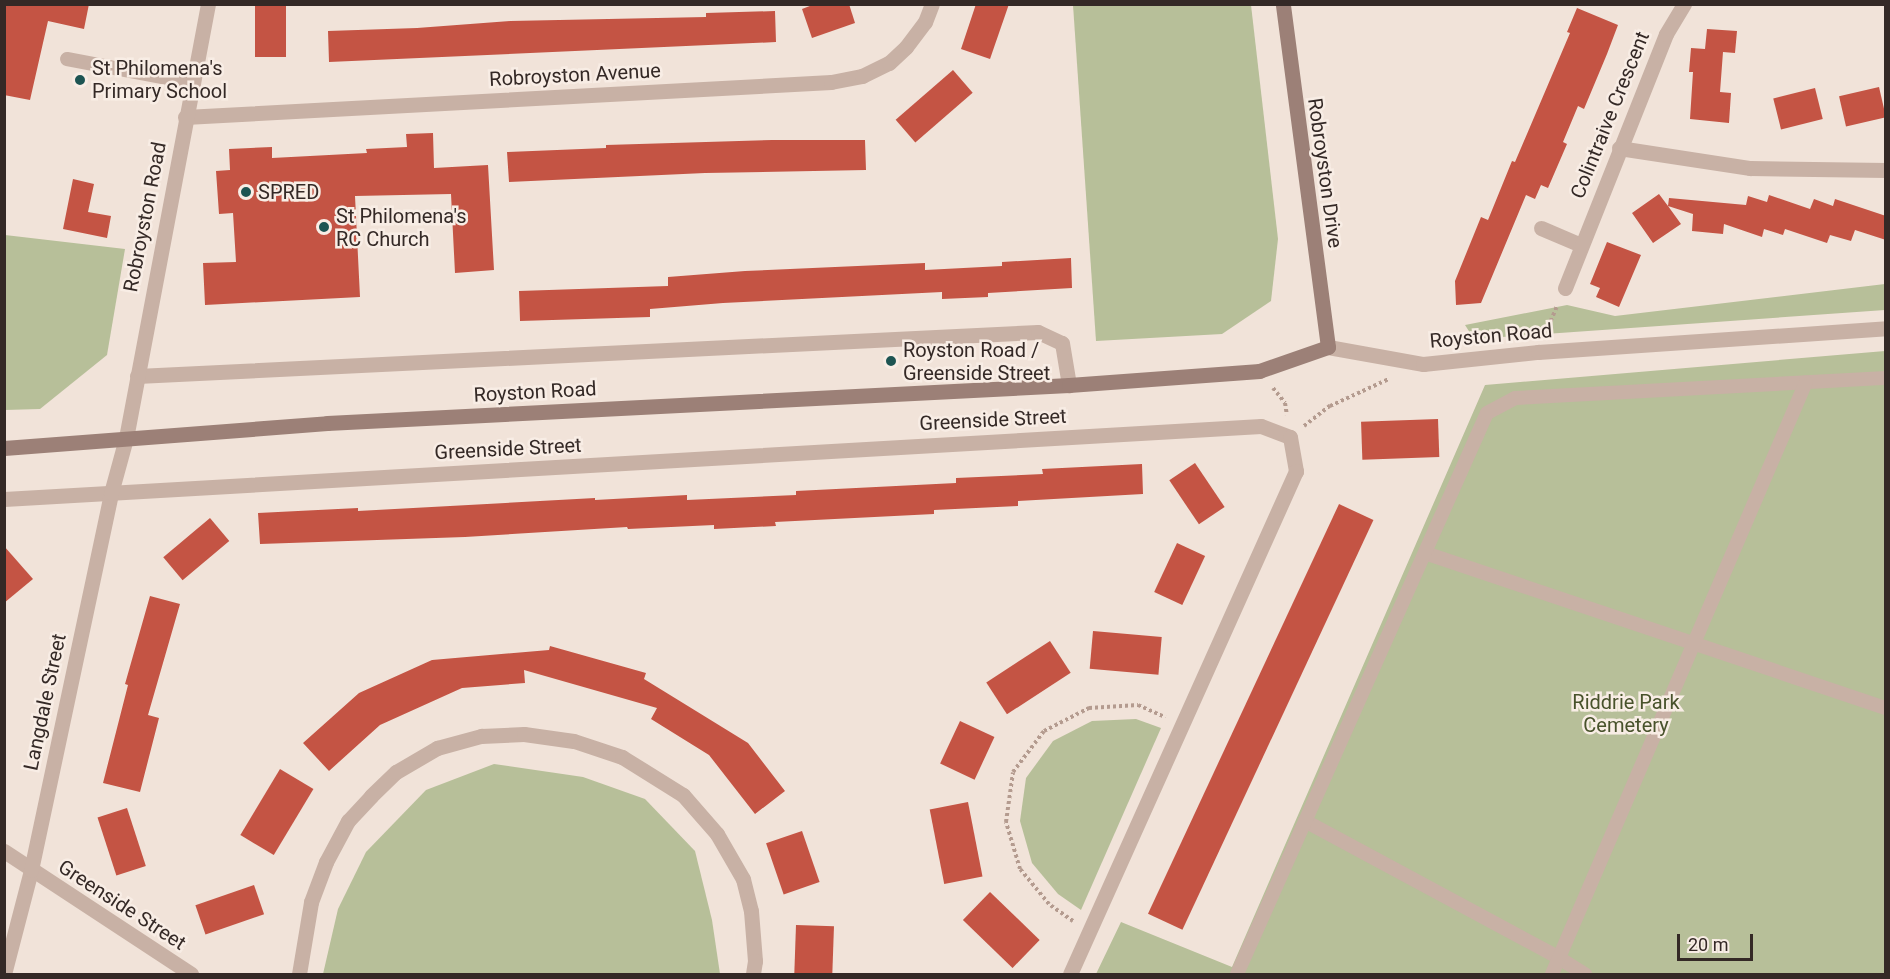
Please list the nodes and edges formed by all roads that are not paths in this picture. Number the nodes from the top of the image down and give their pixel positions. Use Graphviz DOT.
graph roads {
  1 [pos="208,4"];
  2 [pos="932,4"];
  3 [pos="1283,4"];
  4 [pos="1684,4"];
  5 [pos="67,59"];
  6 [pos="193,83"];
  7 [pos="185,117"];
  8 [pos="1618,148"];
  9 [pos="1886,170"];
  10 [pos="1541,228"];
  11 [pos="1581,244"];
  12 [pos="1565,288"];
  13 [pos="1886,328"];
  14 [pos="1328,347"];
  15 [pos="137,376"];
  16 [pos="1886,378"];
  17 [pos="1806,382"];
  18 [pos="1069,385"];
  19 [pos="126,438"];
  20 [pos="4,448"];
  21 [pos="111,493"];
  22 [pos="4,499"];
  23 [pos="1425,553"];
  24 [pos="1693,645"];
  25 [pos="1886,708"];
  26 [pos="1305,821"];
  27 [pos="4,851"];
  28 [pos="31,870"];
  29 [pos="1559,958"];
  30 [pos="4,974"];
  31 [pos="191,975"];
  32 [pos="299,975"];
  33 [pos="753,975"];
  34 [pos="1070,975"];
  35 [pos="1237,975"];
  36 [pos="1552,975"];
  37 [pos="1585,975"];
  1 -- 6 [label="street, Robroyston Road"];
  2 -- 7 [label="street, Robroyston Avenue"];
  3 -- 14 [label="main road, Robroyston Drive"];
  4 -- 8 [label="street, Colintraive Crescent"];
  5 -- 6 [label="lane"];
  6 -- 7 [label="street, Robroyston Road"];
  7 -- 15 [label="street, Robroyston Road"];
  8 -- 9 [label="street"];
  8 -- 11 [label="street, Colintraive Crescent"];
  10 -- 11 [label="street"];
  11 -- 12 [label="street, Colintraive Crescent"];
  13 -- 14 [label="street, Royston Road"];
  14 -- 18 [label="main road, Royston Road"];
  15 -- 18 [label="street, Royston Road"];
  15 -- 19 [label="street, Robroyston Road"];
  16 -- 17 [label="lane"];
  17 -- 23 [label="lane"];
  17 -- 24 [label="lane"];
  18 -- 19 [label="main road, Royston Road"];
  19 -- 20 [label="main road, Royston Road"];
  19 -- 21 [label="street, Langdale Street"];
  21 -- 22 [label="street, Greenside Street"];
  21 -- 28 [label="street, Langdale Street"];
  21 -- 34 [label="street, Greenside Street"];
  23 -- 24 [label="lane"];
  23 -- 26 [label="lane"];
  24 -- 25 [label="lane"];
  24 -- 29 [label="lane"];
  26 -- 29 [label="lane"];
  26 -- 35 [label="lane"];
  27 -- 28 [label="street, Greenside Street"];
  28 -- 30 [label="street, Langdale Street"];
  28 -- 31 [label="street, Greenside Street"];
  29 -- 36 [label="lane"];
  29 -- 37 [label="lane"];
  32 -- 33 [label="street"];
}
